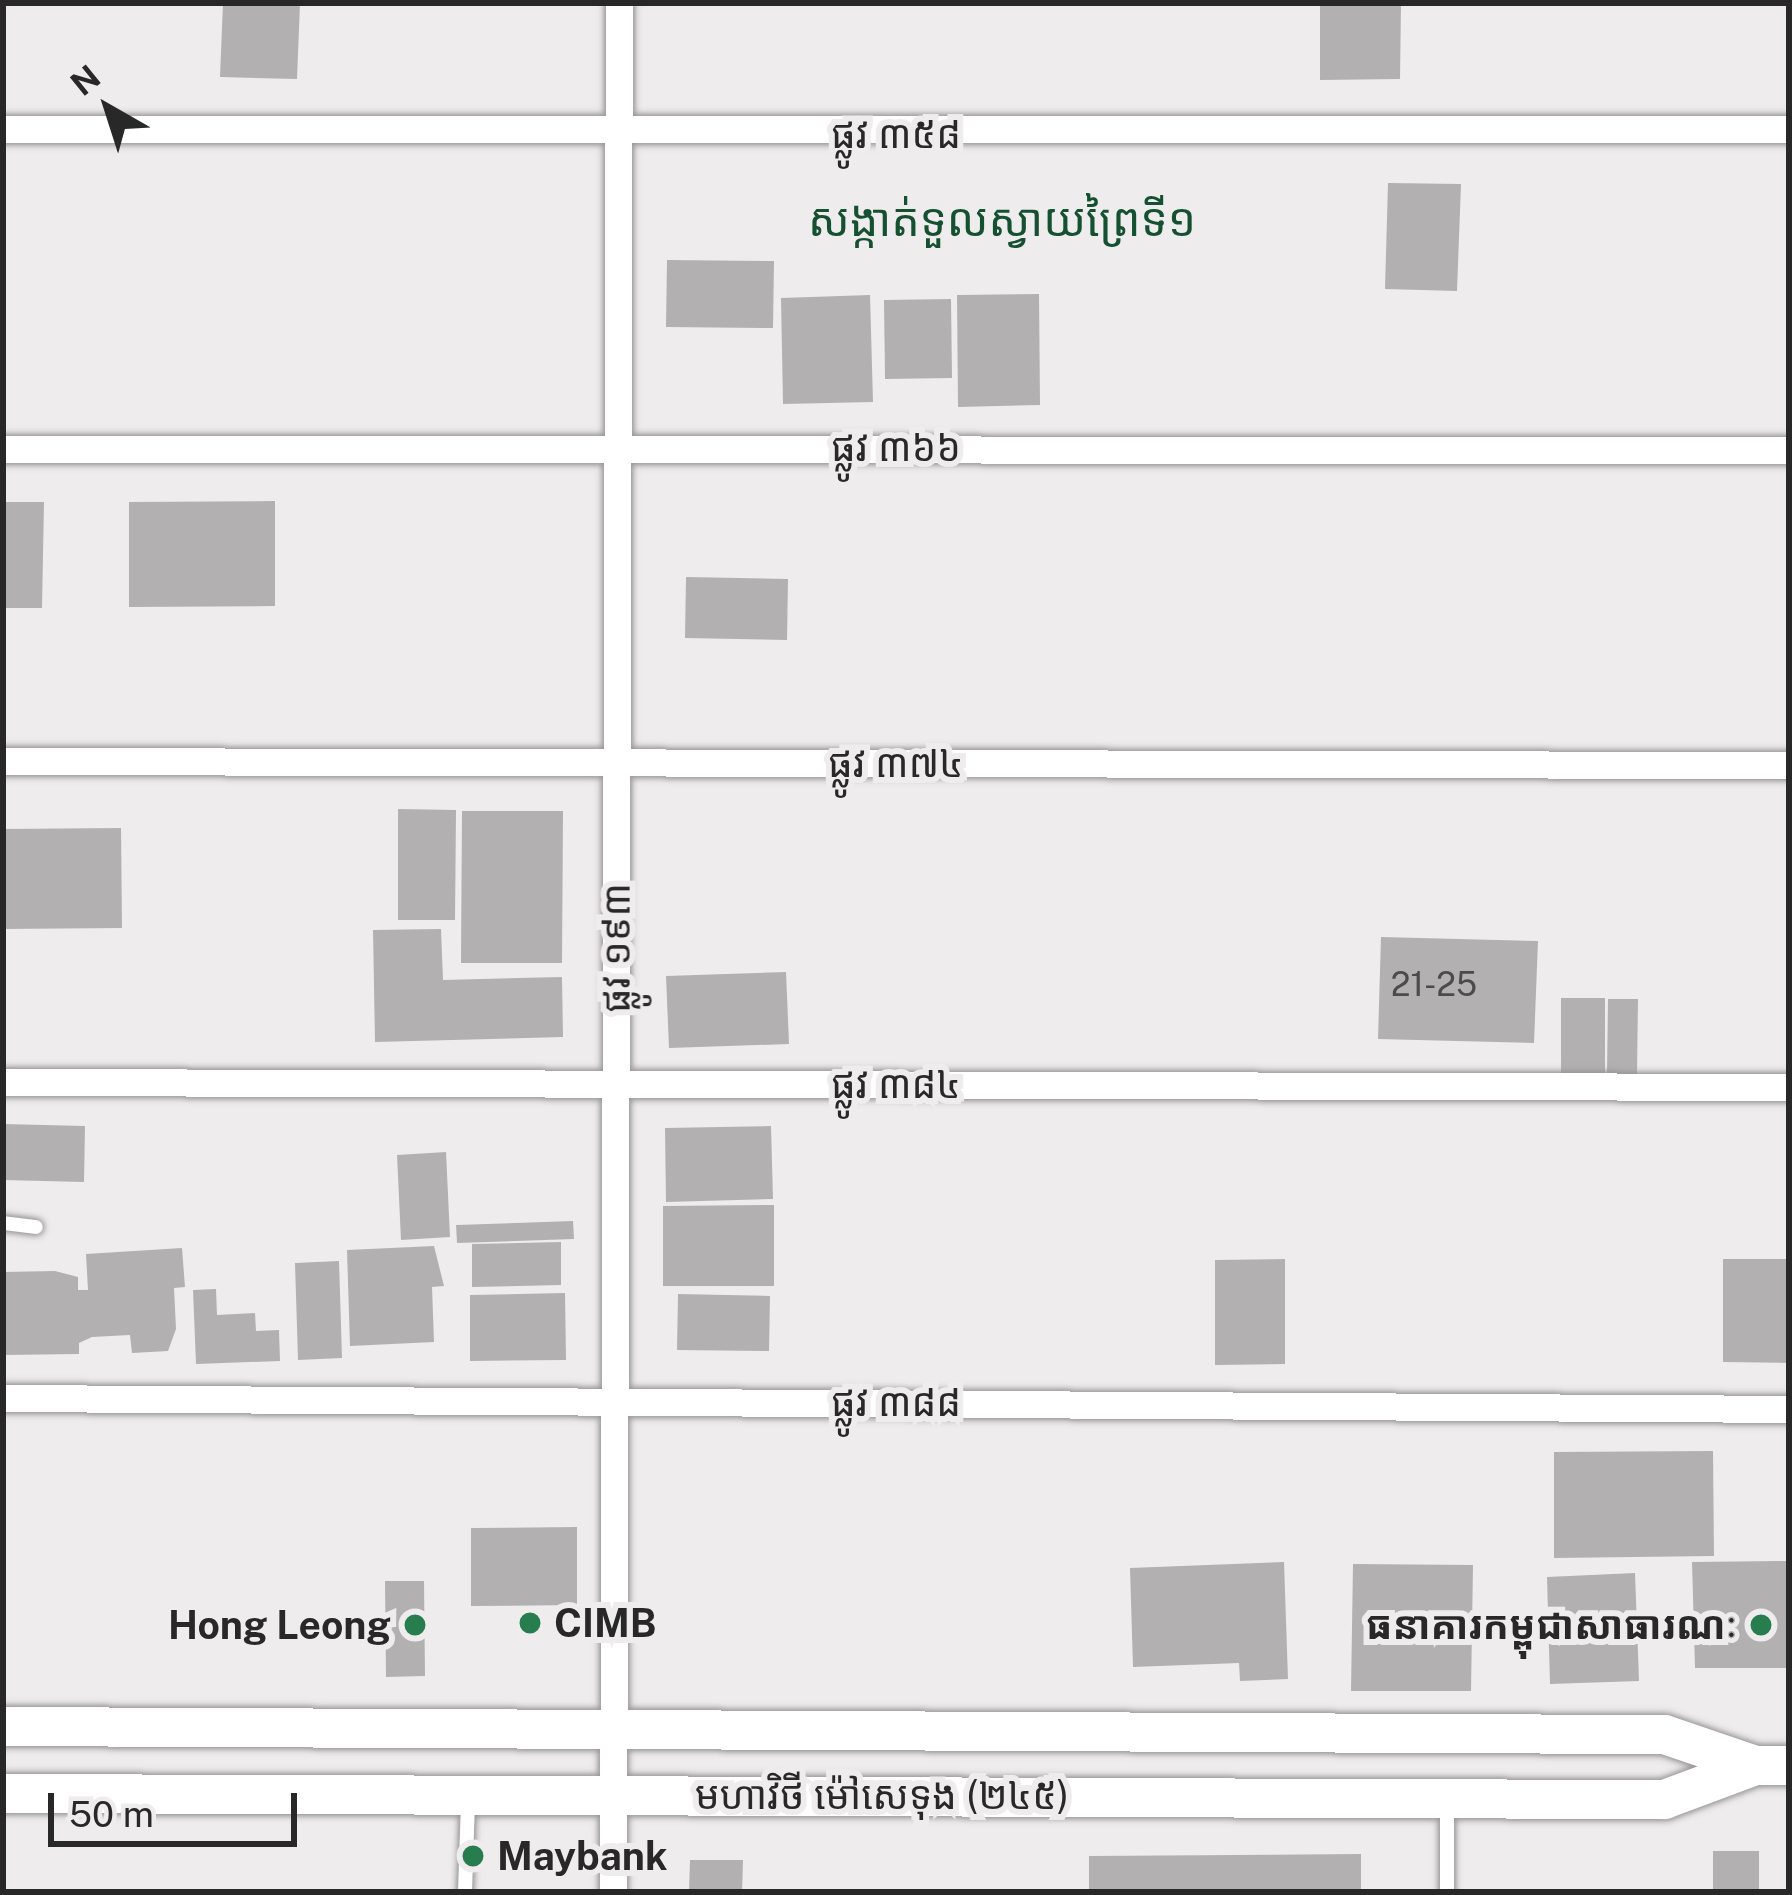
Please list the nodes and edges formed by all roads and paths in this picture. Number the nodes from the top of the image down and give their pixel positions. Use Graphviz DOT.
graph roads {
  1 [pos="619,3"];
  2 [pos="3,129"];
  3 [pos="1789,129"];
  4 [pos="619,135"];
  5 [pos="618,446"];
  6 [pos="3,449"];
  7 [pos="1789,450"];
  8 [pos="3,761"];
  9 [pos="617,762"];
  10 [pos="1789,765"];
  11 [pos="3,1082"];
  12 [pos="615,1083"];
  13 [pos="1789,1087"];
  14 [pos="3,1223"];
  15 [pos="35,1226"];
  16 [pos="3,1398"];
  17 [pos="615,1400"];
  18 [pos="1789,1409"];
  19 [pos="3,1726"];
  20 [pos="615,1729"];
  21 [pos="1772,1765"];
  22 [pos="3,1793"];
  23 [pos="613,1794"];
  24 [pos="468,1796"];
  25 [pos="1448,1797"];
  26 [pos="465,1892"];
  27 [pos="613,1892"];
  28 [pos="1448,1892"];
  1 -- 4 [label="street, ផ្លូវ ១៩៣"];
  2 -- 4 [label="street, ផ្លូវ ៣៥៨"];
  3 -- 4 [label="street, ផ្លូវ ៣៥៨"];
  4 -- 5 [label="street, ផ្លូវ ១៩៣"];
  5 -- 6 [label="street, ផ្លូវ ៣៦៦"];
  5 -- 7 [label="street, ផ្លូវ ៣៦៦"];
  5 -- 9 [label="street, ផ្លូវ ១៩៣"];
  8 -- 9 [label="street, ផ្លូវ ៣៧៤"];
  9 -- 10 [label="street, ផ្លូវ ៣៧៤"];
  9 -- 12 [label="street, ផ្លូវ ១៩៣"];
  11 -- 12 [label="street, ផ្លូវ ៣៨៤"];
  12 -- 13 [label="street, ផ្លូវ ៣៨៤"];
  12 -- 17 [label="street, ផ្លូវ ១៩៣"];
  14 -- 15 [label="lane"];
  16 -- 17 [label="street, ផ្លូវ ៣៨៨"];
  17 -- 18 [label="street, ផ្លូវ ៣៨៨"];
  17 -- 20 [label="street, ផ្លូវ ១៩៣"];
  19 -- 20 [label="main road, មហាវិថី ម៉ៅសេទុង (២៤៥)"];
  20 -- 21 [label="main road, មហាវិថី ម៉ៅសេទុង (២៤៥)"];
  20 -- 23 [label="street, ផ្លូវ ១៩៣"];
  21 -- 25 [label="main road, មហាវិថី ម៉ៅសេទុង (២៤៥)"];
  22 -- 24 [label="main road, មហាវិថី ម៉ៅសេទុង (២៤៥)"];
  23 -- 24 [label="main road, មហាវិថី ម៉ៅសេទុង (២៤៥)"];
  23 -- 25 [label="main road, មហាវិថី ម៉ៅសេទុង (២៤៥)"];
  23 -- 27 [label="street, ផ្លូវ ១៩៣"];
  24 -- 26 [label="lane"];
  25 -- 28 [label="lane"];
}
